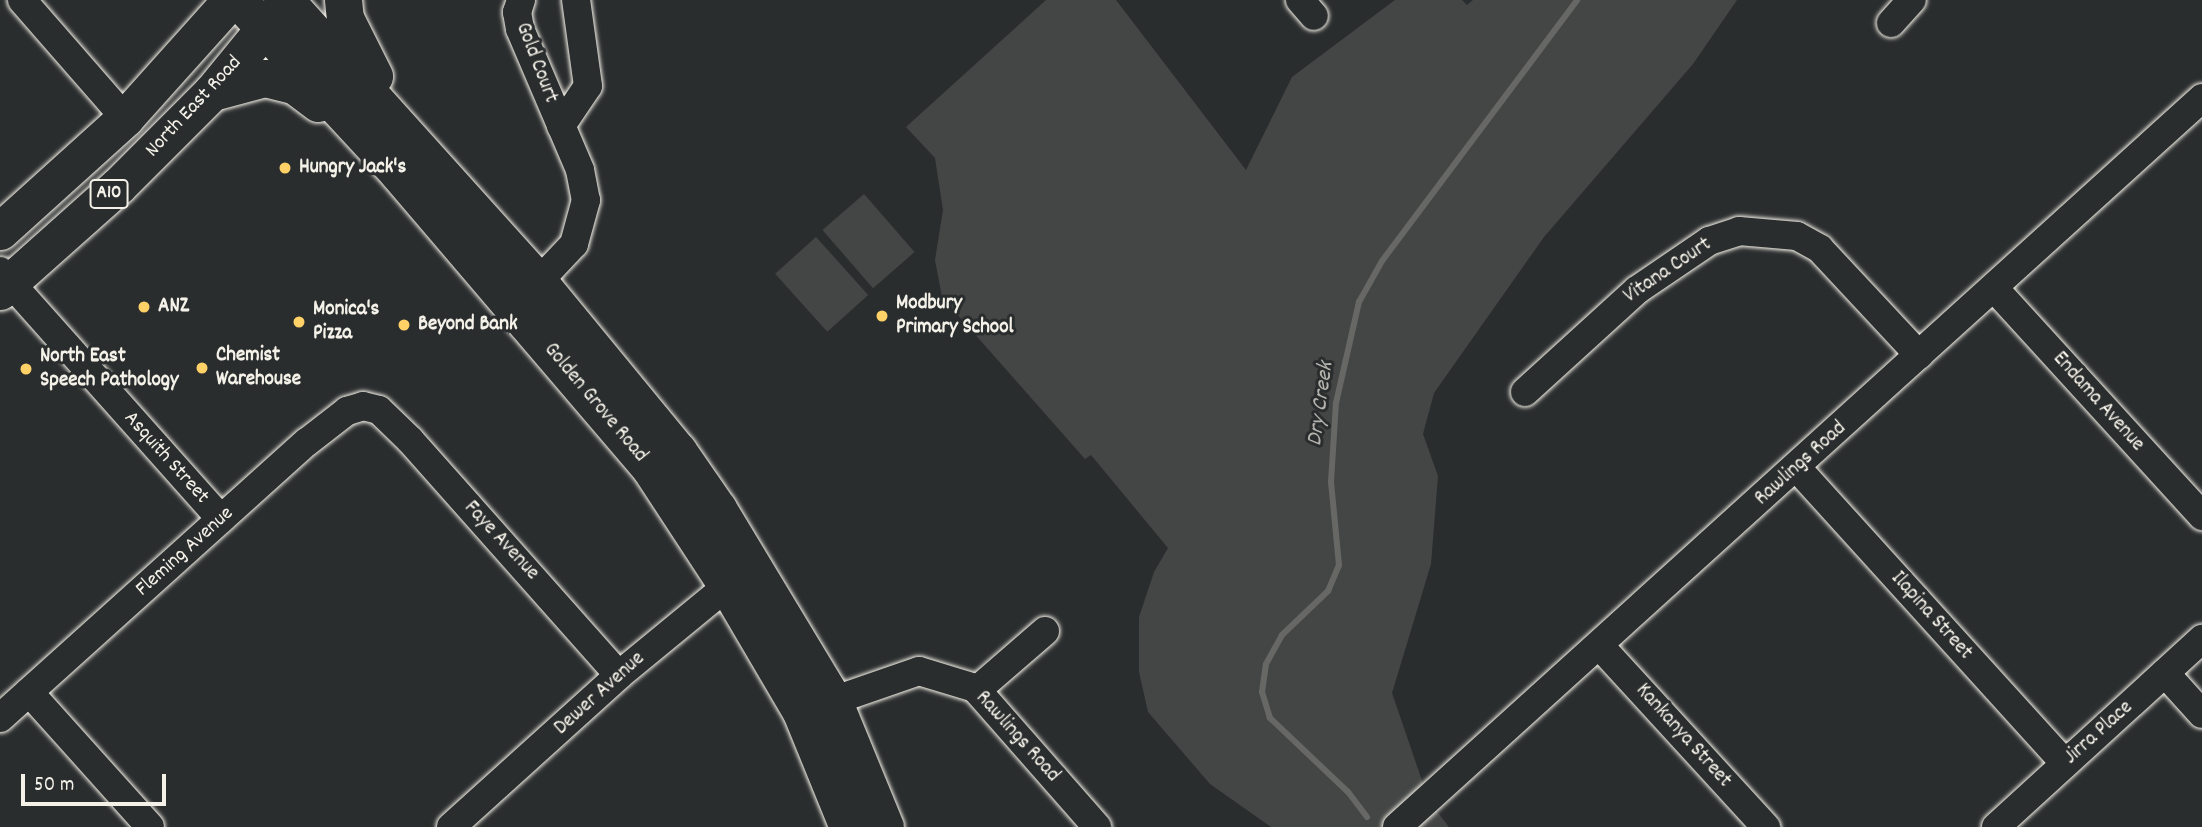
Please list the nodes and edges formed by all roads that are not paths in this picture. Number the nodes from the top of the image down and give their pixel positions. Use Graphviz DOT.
graph roads {
  1 [pos="22,0"];
  2 [pos="231,0"];
  3 [pos="238,0"];
  4 [pos="343,0"];
  5 [pos="521,0"];
  6 [pos="576,0"];
  7 [pos="1912,0"];
  8 [pos="280,7"];
  9 [pos="1891,23"];
  10 [pos="212,92"];
  11 [pos="2199,108"];
  12 [pos="125,118"];
  13 [pos="561,126"];
  14 [pos="402,127"];
  15 [pos="369,142"];
  16 [pos="0,231"];
  17 [pos="3,281"];
  18 [pos="539,282"];
  19 [pos="1994,288"];
  20 [pos="512,308"];
  21 [pos="1920,355"];
  22 [pos="1525,392"];
  23 [pos="379,410"];
  24 [pos="1797,468"];
  25 [pos="2202,516"];
  26 [pos="221,519"];
  27 [pos="740,575"];
  28 [pos="1045,631"];
  29 [pos="2202,639"];
  30 [pos="1600,646"];
  31 [pos="2165,673"];
  32 [pos="619,675"];
  33 [pos="977,690"];
  34 [pos="29,692"];
  35 [pos="817,706"];
  36 [pos="2202,714"];
  37 [pos="0,718"];
  38 [pos="2065,764"];
  39 [pos="150,827"];
  40 [pos="451,827"];
  41 [pos="848,827"];
  42 [pos="885,827"];
  43 [pos="1097,827"];
  44 [pos="1397,827"];
  45 [pos="1766,827"];
  46 [pos="1996,827"];
  1 -- 12 [label="street"];
  2 -- 12 [label="main road, North East Road / A10"];
  3 -- 8 [label="main road, Golden Grove Road"];
  4 -- 14 [label="main road"];
  5 -- 13 [label="street, Gold Court"];
  6 -- 13 [label="street, Gold Court"];
  7 -- 9 [label="street"];
  8 -- 10 [label="main road, North East Road / A10"];
  8 -- 14 [label="main road, Golden Grove Road"];
  8 -- 15 [label="main road, Golden Grove Road"];
  10 -- 15 [label="main road"];
  10 -- 17 [label="main road, North East Road / A10"];
  11 -- 19 [label="street, Rawlings Road"];
  12 -- 16 [label="main road, North East Road / A10"];
  13 -- 18 [label="street, Gold Court"];
  14 -- 18 [label="main road, Golden Grove Road"];
  15 -- 20 [label="main road, Golden Grove Road"];
  17 -- 26 [label="street, Asquith Street"];
  18 -- 20 [label="street, Gold Court"];
  18 -- 27 [label="main road, Golden Grove Road"];
  19 -- 21 [label="street, Rawlings Road"];
  19 -- 25 [label="street, Endama Avenue"];
  20 -- 27 [label="main road, Golden Grove Road"];
  21 -- 22 [label="street, Vitana Court"];
  21 -- 24 [label="street, Rawlings Road"];
  23 -- 26 [label="street, Fleming Avenue"];
  23 -- 32 [label="street, Faye Avenue"];
  24 -- 30 [label="street, Rawlings Road"];
  24 -- 38 [label="street, Ilapina Street"];
  26 -- 34 [label="street, Fleming Avenue"];
  27 -- 32 [label="street, Dewer Avenue"];
  27 -- 35 [label="main road, Golden Grove Road"];
  28 -- 33 [label="street"];
  29 -- 31 [label="street, Jirra Place"];
  30 -- 44 [label="street, Rawlings Road"];
  30 -- 45 [label="street, Kankanya Street"];
  31 -- 36 [label="street"];
  31 -- 38 [label="street, Jirra Place"];
  32 -- 40 [label="street, Dewer Avenue"];
  33 -- 35 [label="street, Rawlings Road"];
  33 -- 43 [label="street, Rawlings Road"];
  34 -- 37 [label="street, Fleming Avenue"];
  34 -- 39 [label="street"];
  35 -- 41 [label="main road, Golden Grove Road"];
  35 -- 42 [label="main road, Golden Grove Road"];
  38 -- 46 [label="street, Jirra Place"];
}
